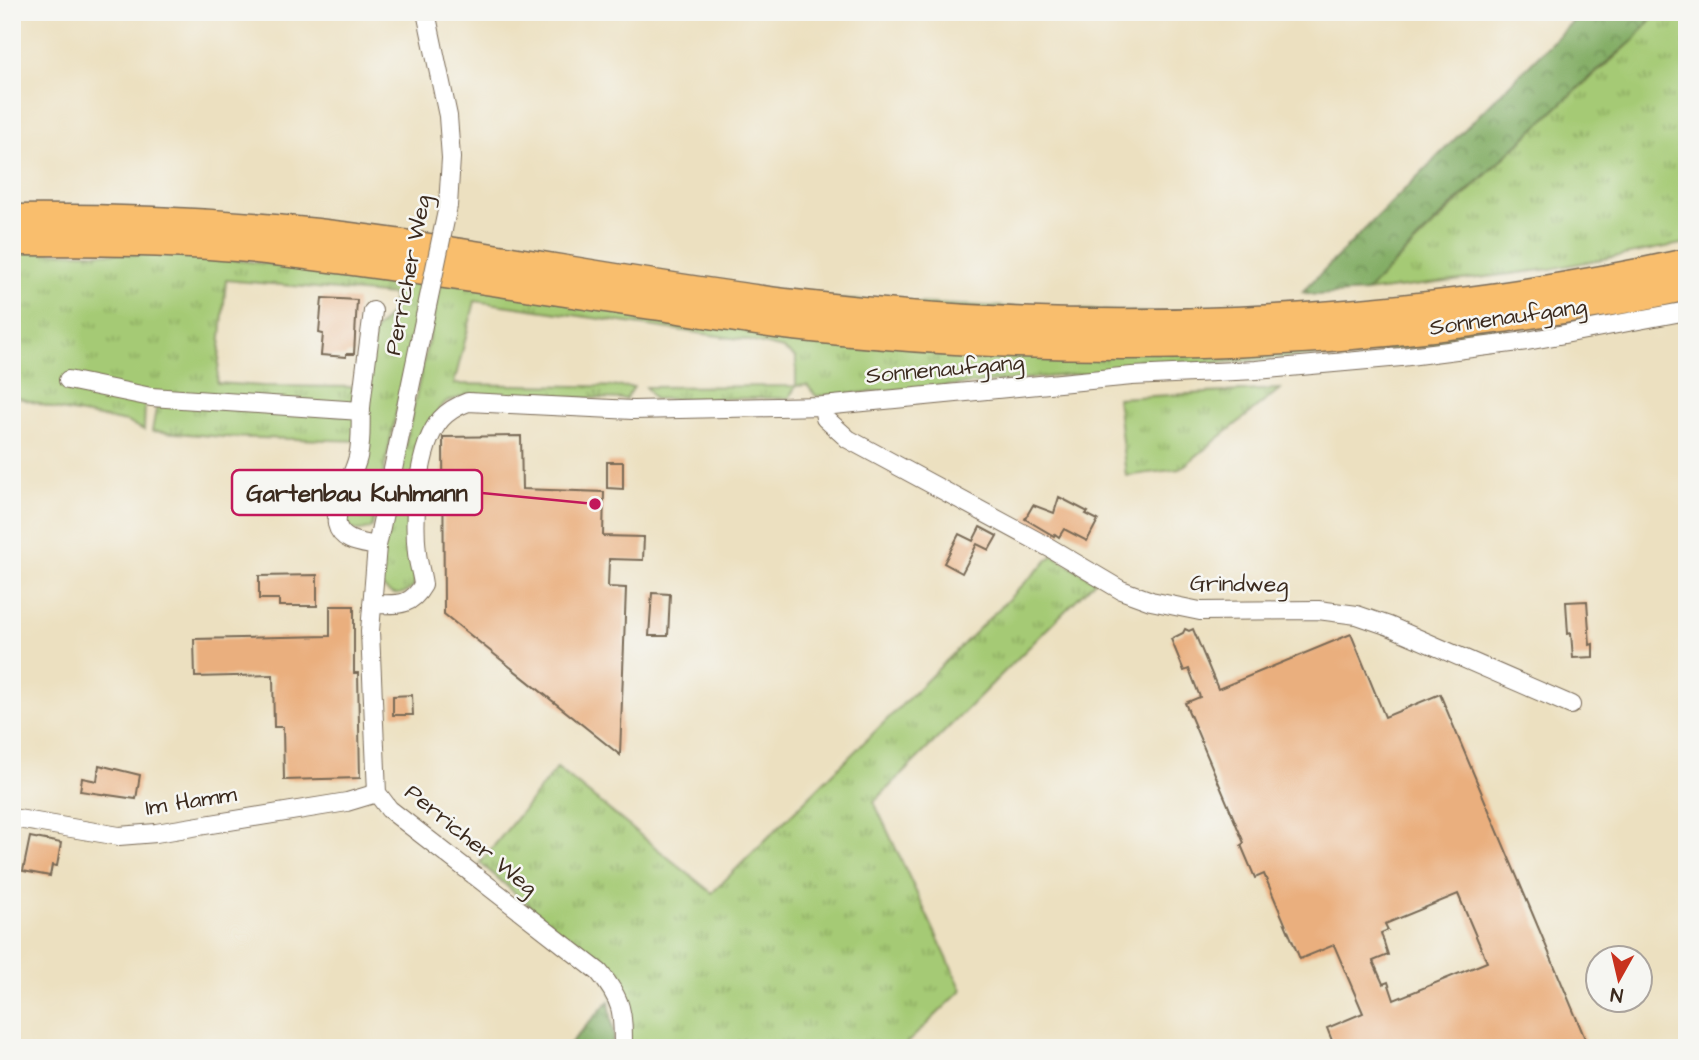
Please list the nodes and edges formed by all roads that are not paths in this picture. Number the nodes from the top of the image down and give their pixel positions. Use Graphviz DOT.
graph roads {
  1 [pos="426,12"];
  2 [pos="12,219"];
  3 [pos="12,241"];
  4 [pos="1687,263"];
  5 [pos="1687,286"];
  6 [pos="373,311"];
  7 [pos="1687,311"];
  8 [pos="68,380"];
  9 [pos="823,406"];
  10 [pos="361,411"];
  11 [pos="377,546"];
  12 [pos="372,604"];
  13 [pos="1571,705"];
  14 [pos="377,793"];
  15 [pos="12,818"];
  16 [pos="623,1048"];
  1 -- 11 [label="street, Perricher Weg, bridge"];
  2 -- 4 [label="main road"];
  3 -- 5 [label="main road"];
  6 -- 10 [label="street, Perricher Weg"];
  7 -- 9 [label="street, Sonnenaufgang"];
  8 -- 10 [label="street"];
  9 -- 12 [label="street, Sonnenaufgang"];
  9 -- 13 [label="street, Grindweg"];
  10 -- 11 [label="street, Perricher Weg"];
  11 -- 12 [label="street, Perricher Weg"];
  12 -- 14 [label="street, Perricher Weg"];
  14 -- 15 [label="street, Im Hamm"];
  14 -- 16 [label="street, Perricher Weg"];
}
